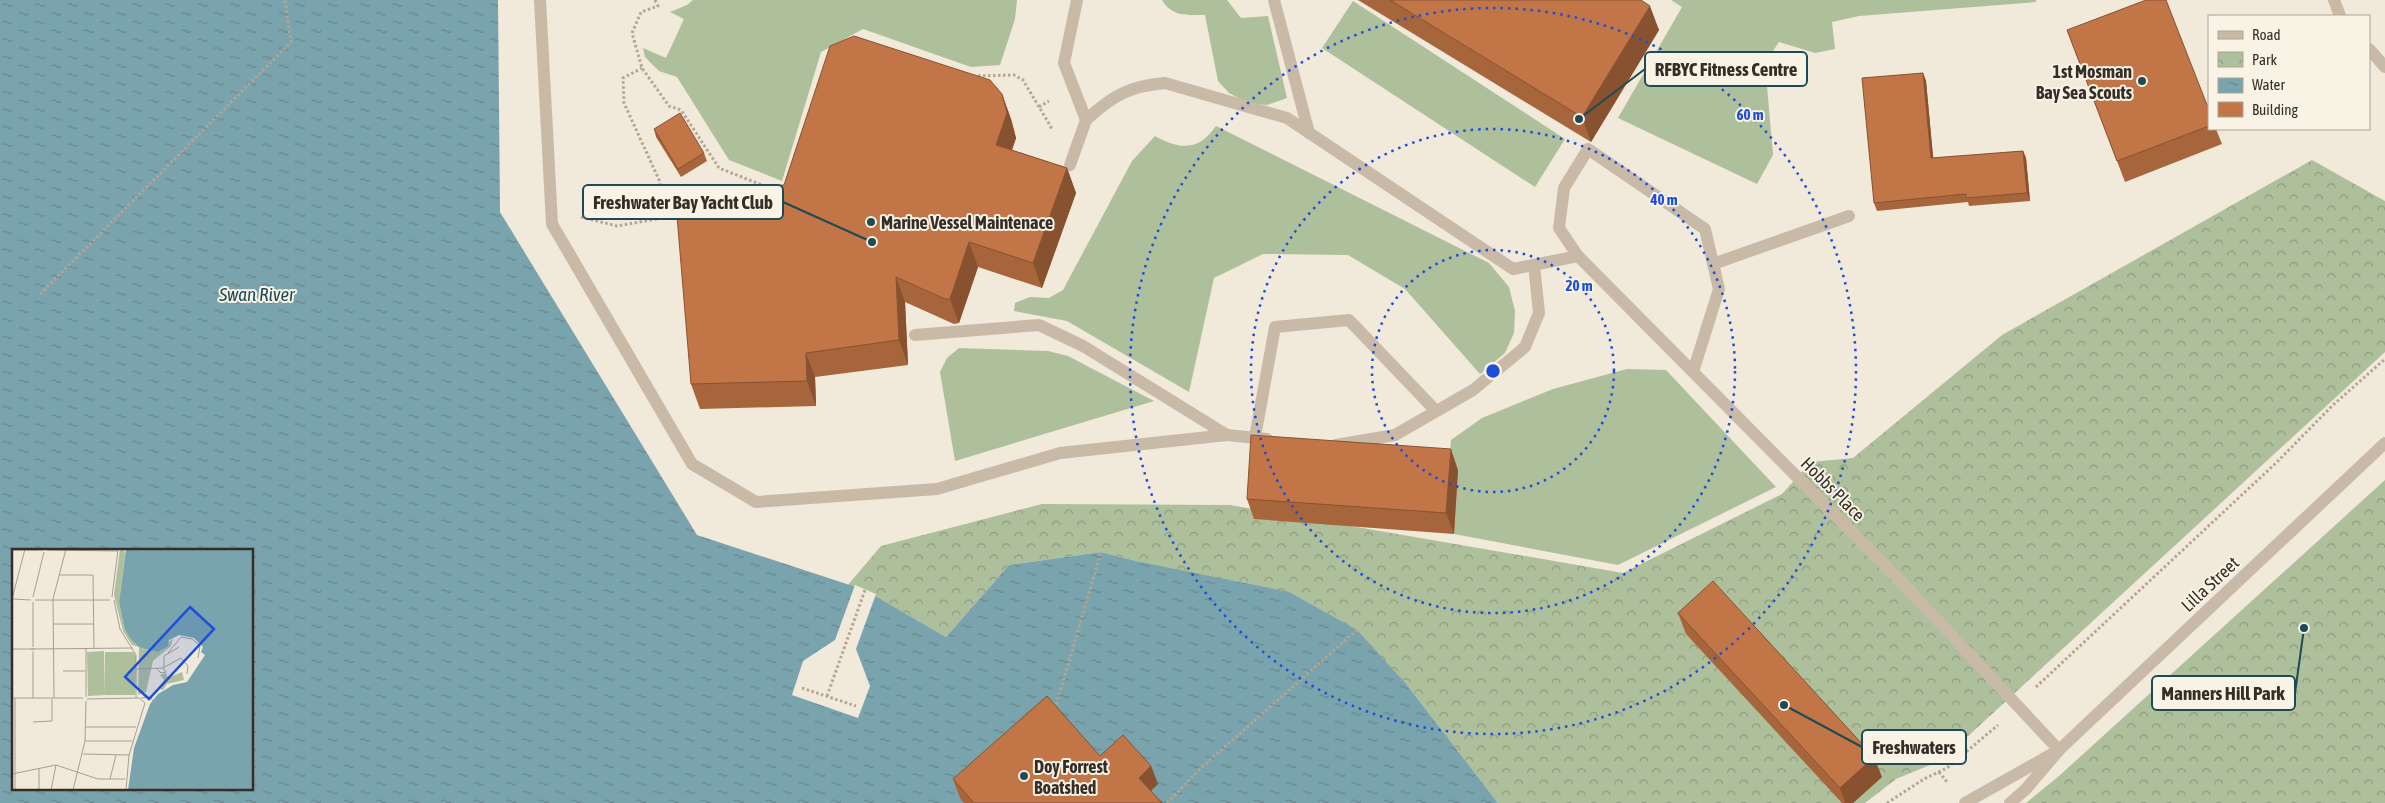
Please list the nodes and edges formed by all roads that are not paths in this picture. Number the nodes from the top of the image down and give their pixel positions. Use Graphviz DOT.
graph roads {
  1 [pos="540,0"];
  2 [pos="1077,0"];
  3 [pos="1274,0"];
  4 [pos="2334,0"];
  5 [pos="2340,15"];
  6 [pos="2370,51"];
  7 [pos="2385,67"];
  8 [pos="1086,120"];
  9 [pos="1309,134"];
  10 [pos="1070,165"];
  11 [pos="1849,216"];
  12 [pos="1578,256"];
  13 [pos="1713,264"];
  14 [pos="1534,265"];
  15 [pos="915,335"];
  16 [pos="1693,372"];
  17 [pos="1436,411"];
  18 [pos="1227,435"];
  19 [pos="1255,438"];
  20 [pos="1283,441"];
  21 [pos="2385,443"];
  22 [pos="1320,445"];
  23 [pos="2059,750"];
  24 [pos="1965,803"];
  25 [pos="2010,803"];
  1 -- 18 [label="street"];
  2 -- 8 [label="street"];
  3 -- 9 [label="street"];
  4 -- 5 [label="street"];
  6 -- 7 [label="street"];
  8 -- 9 [label="street"];
  8 -- 10 [label="street"];
  9 -- 14 [label="street"];
  11 -- 13 [label="street"];
  12 -- 13 [label="street, Hobbs Place"];
  12 -- 14 [label="street"];
  12 -- 16 [label="street, Hobbs Place"];
  13 -- 16 [label="street"];
  14 -- 17 [label="street"];
  15 -- 18 [label="street"];
  16 -- 23 [label="street, Hobbs Place"];
  17 -- 19 [label="street"];
  17 -- 22 [label="street"];
  18 -- 19 [label="street"];
  19 -- 20 [label="street"];
  21 -- 23 [label="street, Lilla Street"];
  23 -- 24 [label="street, Lilla Street"];
  23 -- 25 [label="street, Lilla Street"];
}
